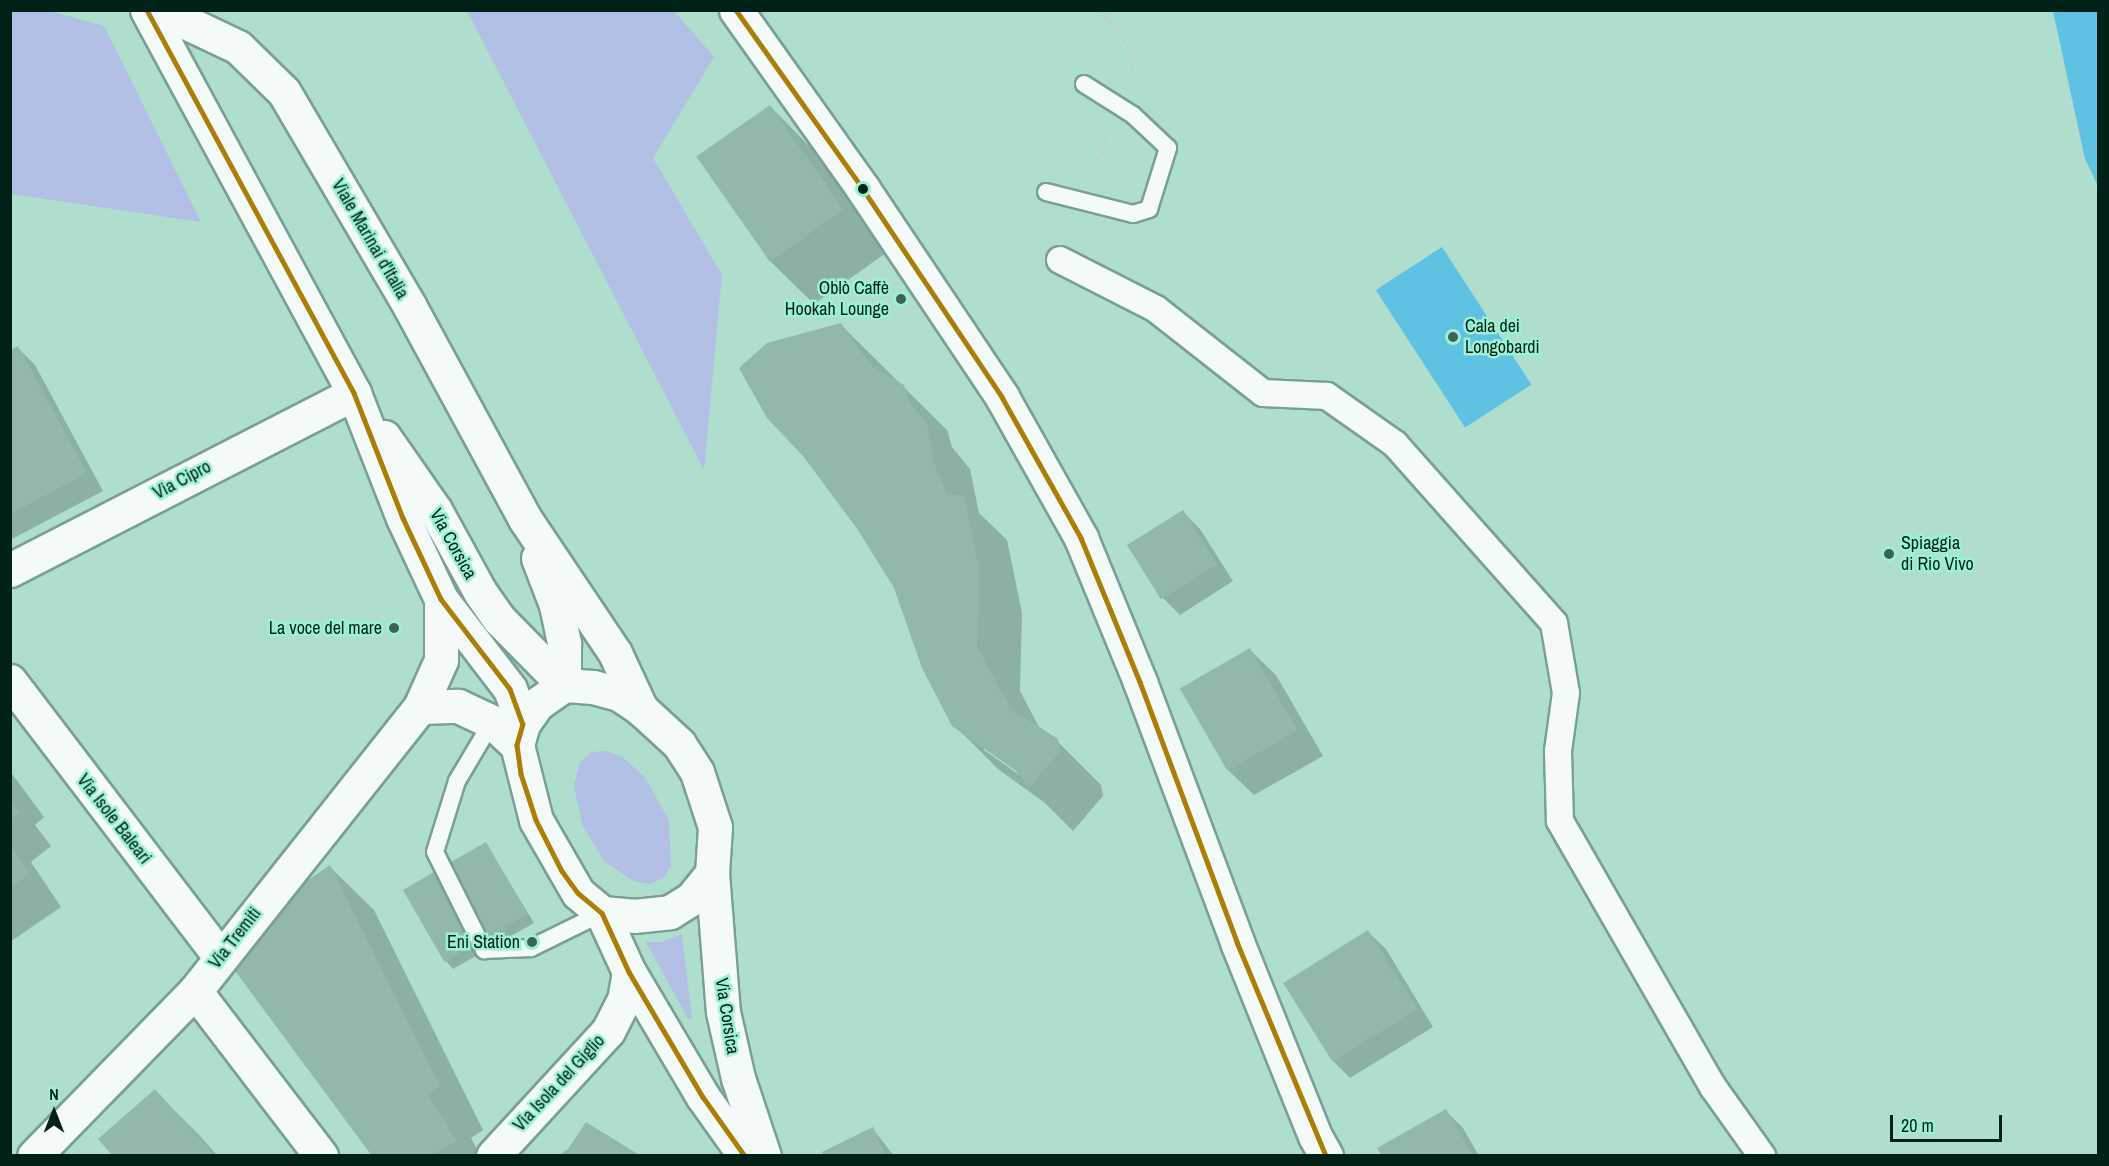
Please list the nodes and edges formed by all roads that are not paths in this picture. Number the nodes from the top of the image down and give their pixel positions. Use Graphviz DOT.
graph roads {
  1 [pos="147,10"];
  2 [pos="160,10"];
  3 [pos="736,10"];
  4 [pos="1084,84"];
  5 [pos="1046,192"];
  6 [pos="1060,260"];
  7 [pos="354,393"];
  8 [pos="525,519"];
  9 [pos="10,570"];
  10 [pos="546,584"];
  11 [pos="441,599"];
  12 [pos="499,619"];
  13 [pos="10,681"];
  14 [pos="564,685"];
  15 [pos="420,707"];
  16 [pos="641,709"];
  17 [pos="510,730"];
  18 [pos="712,873"];
  19 [pos="602,913"];
  20 [pos="219,955"];
  21 [pos="629,972"];
  22 [pos="195,991"];
  23 [pos="34,1155"];
  24 [pos="321,1155"];
  25 [pos="493,1155"];
  26 [pos="745,1155"];
  27 [pos="764,1155"];
  28 [pos="1326,1155"];
  29 [pos="1762,1155"];
  1 -- 7 [label="main road, Via Corsica"];
  2 -- 8 [label="main road, Viale Marinai d'Italia"];
  3 -- 28 [label="main road"];
  4 -- 5 [label="lane"];
  6 -- 29 [label="street"];
  7 -- 9 [label="main road, Via Cipro"];
  7 -- 11 [label="main road, Via Corsica"];
  7 -- 12 [label="main road, Via Corsica"];
  8 -- 10 [label="main road, Viale Marinai d'Italia"];
  8 -- 16 [label="main road, Viale Marinai d'Italia"];
  10 -- 12 [label="main road"];
  10 -- 14 [label="main road, Viale Marinai d'Italia"];
  11 -- 15 [label="main road, Via Tremiti"];
  11 -- 17 [label="main road, Via Corsica"];
  12 -- 14 [label="main road, Via Corsica"];
  13 -- 20 [label="main road, Via Isole Baleari"];
  14 -- 16 [label="main road, Via Corsica"];
  14 -- 17 [label="main road"];
  15 -- 17 [label="main road"];
  15 -- 20 [label="main road, Via Tremiti"];
  16 -- 18 [label="main road, Via Corsica"];
  17 -- 19 [label="main road, Via Corsica"];
  17 -- 19 [label="lane"];
  18 -- 19 [label="main road"];
  18 -- 27 [label="main road, Via Corsica"];
  19 -- 21 [label="main road, Via Corsica"];
  20 -- 22 [label="main road, Via Tremiti"];
  21 -- 25 [label="main road, Via Isola del Giglio"];
  21 -- 26 [label="main road, Via Corsica"];
  22 -- 23 [label="main road, Via Tremiti"];
  22 -- 24 [label="main road"];
}
